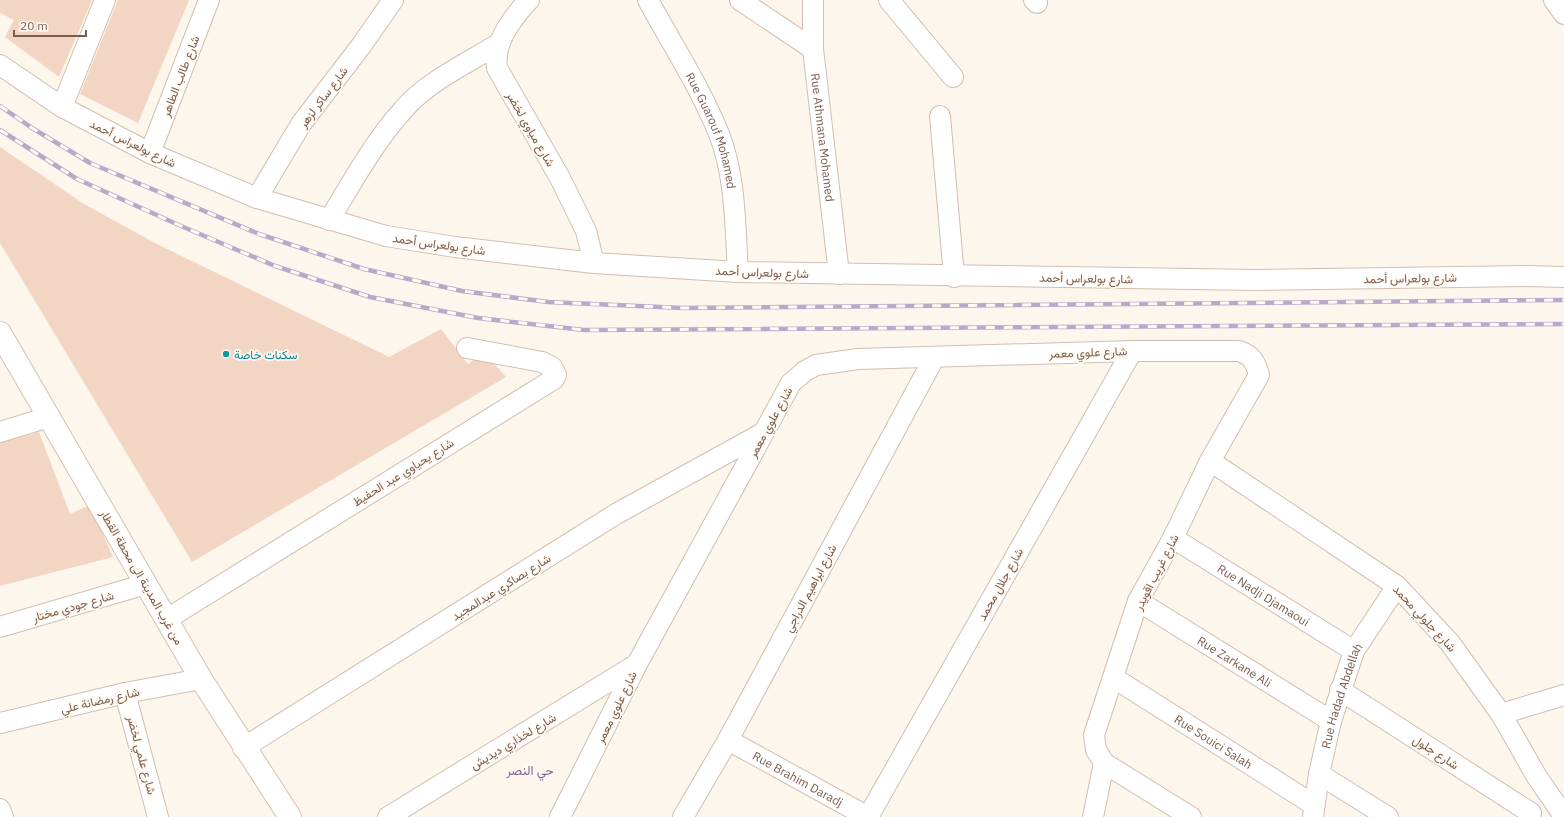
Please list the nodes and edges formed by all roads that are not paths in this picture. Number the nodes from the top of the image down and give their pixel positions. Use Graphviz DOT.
graph roads {
  1 [pos="105,0"];
  2 [pos="209,0"];
  3 [pos="393,0"];
  4 [pos="529,0"];
  5 [pos="648,0"];
  6 [pos="740,0"];
  7 [pos="813,0"];
  8 [pos="889,0"];
  9 [pos="1554,0"];
  10 [pos="1564,14"];
  11 [pos="498,44"];
  12 [pos="814,48"];
  13 [pos="0,65"];
  14 [pos="953,77"];
  15 [pos="62,107"];
  16 [pos="940,116"];
  17 [pos="150,153"];
  18 [pos="257,198"];
  19 [pos="329,220"];
  20 [pos="594,263"];
  21 [pos="738,272"];
  22 [pos="839,274"];
  23 [pos="954,276"];
  24 [pos="1564,277"];
  25 [pos="0,333"];
  26 [pos="467,348"];
  27 [pos="1132,351"];
  28 [pos="934,358"];
  29 [pos="1254,385"];
  30 [pos="49,417"];
  31 [pos="0,432"];
  32 [pos="763,433"];
  33 [pos="1210,461"];
  34 [pos="1173,538"];
  35 [pos="146,584"];
  36 [pos="1397,586"];
  37 [pos="1138,601"];
  38 [pos="166,619"];
  39 [pos="0,627"];
  40 [pos="1354,651"];
  41 [pos="637,664"];
  42 [pos="1114,678"];
  43 [pos="200,679"];
  44 [pos="1340,690"];
  45 [pos="125,693"];
  46 [pos="1564,695"];
  47 [pos="1501,714"];
  48 [pos="1331,721"];
  49 [pos="0,723"];
  50 [pos="728,740"];
  51 [pos="243,748"];
  52 [pos="1104,763"];
  53 [pos="1319,774"];
  54 [pos="1537,776"];
  55 [pos="0,809"];
  56 [pos="1313,811"];
  57 [pos="1531,815"];
  58 [pos="1564,816"];
  59 [pos="3,817"];
  60 [pos="158,817"];
  61 [pos="290,817"];
  62 [pos="388,817"];
  63 [pos="560,817"];
  64 [pos="683,817"];
  65 [pos="868,817"];
  66 [pos="1093,817"];
  67 [pos="1191,817"];
  68 [pos="1388,817"];
  1 -- 15 [label="street"];
  2 -- 17 [label="street, شارع طالب الطاهر"];
  3 -- 18 [label="street, شارع ساكر لزهر"];
  4 -- 11 [label="street, شارع مياوي لخضر"];
  5 -- 21 [label="street, Rue Guarouf Mohamed"];
  6 -- 12 [label="street"];
  7 -- 12 [label="street, Rue Athmana Mohamed"];
  8 -- 14 [label="street"];
  9 -- 10 [label="street"];
  11 -- 19 [label="street"];
  11 -- 20 [label="street, شارع مياوي لخضر"];
  12 -- 22 [label="street, Rue Athmana Mohamed"];
  13 -- 15 [label="street, شارع بولعراس أحمد"];
  15 -- 17 [label="street, شارع بولعراس أحمد"];
  16 -- 23 [label="street"];
  17 -- 18 [label="street, شارع بولعراس أحمد"];
  18 -- 19 [label="street, شارع بولعراس أحمد"];
  19 -- 20 [label="street, شارع بولعراس أحمد"];
  20 -- 21 [label="street, شارع بولعراس أحمد"];
  21 -- 22 [label="street, شارع بولعراس أحمد"];
  22 -- 23 [label="street, شارع بولعراس أحمد"];
  23 -- 24 [label="street, شارع بولعراس أحمد"];
  25 -- 30 [label="street, من غرب المدينة الى محطة القطار"];
  26 -- 38 [label="street, شارع يحياوي عبد الحفيظ"];
  27 -- 28 [label="street, شارع علوي معمر"];
  27 -- 29 [label="street, شارع علوي معمر"];
  27 -- 65 [label="street, شارع جلال محمد"];
  28 -- 32 [label="street, شارع علوي معمر"];
  28 -- 50 [label="street, شارع ابراهيم الدراجي"];
  29 -- 33 [label="street, شارع غريب اقويدر"];
  30 -- 31 [label="street"];
  30 -- 35 [label="street, من غرب المدينة الى محطة القطار"];
  32 -- 41 [label="street, شارع علوي معمر"];
  32 -- 51 [label="street, شارع بصاكري عبدالمجيد"];
  33 -- 34 [label="street, شارع غريب اقويدر"];
  33 -- 36 [label="street, شارع جلولي محمد"];
  34 -- 37 [label="street, شارع غريب اقويدر"];
  34 -- 40 [label="street, Rue Nadji Djamaoui"];
  35 -- 38 [label="street, من غرب المدينة الى محطة القطار"];
  35 -- 39 [label="street, شارع جودي مختار"];
  36 -- 40 [label="street, Rue Hadad Abdellah"];
  36 -- 47 [label="street, شارع جلولي محمد"];
  37 -- 42 [label="street, شارع غريب اقويدر"];
  37 -- 48 [label="street, Rue Zarkane Ali"];
  38 -- 43 [label="street, من غرب المدينة الى محطة القطار"];
  40 -- 44 [label="street, Rue Hadad Abdellah"];
  41 -- 62 [label="street, شارع لخذاري ديديش"];
  41 -- 63 [label="street, شارع علوي معمر"];
  42 -- 52 [label="street, شارع غريب اقويدر"];
  42 -- 56 [label="street, Rue Souici Salah"];
  43 -- 45 [label="street, شارع رمضانة علي"];
  43 -- 51 [label="street, من غرب المدينة الى محطة القطار"];
  44 -- 48 [label="street, Rue Hadad Abdellah"];
  44 -- 57 [label="street, شارع جلول"];
  45 -- 49 [label="street, شارع رمضانة علي"];
  45 -- 60 [label="street, شارع علمي لخضر"];
  46 -- 47 [label="street"];
  47 -- 54 [label="street, شارع جلولي محمد"];
  48 -- 53 [label="street, Rue Hadad Abdellah"];
  50 -- 64 [label="street, شارع ابراهيم الدراجي"];
  50 -- 65 [label="street, Rue Brahim Daradj"];
  51 -- 61 [label="street, من غرب المدينة الى محطة القطار"];
  52 -- 66 [label="street"];
  52 -- 67 [label="street"];
  53 -- 56 [label="street, Rue Hadad Abdellah"];
  53 -- 68 [label="street"];
  54 -- 57 [label="street"];
  54 -- 58 [label="street, شارع جلولي محمد"];
  55 -- 59 [label="street"];
}
